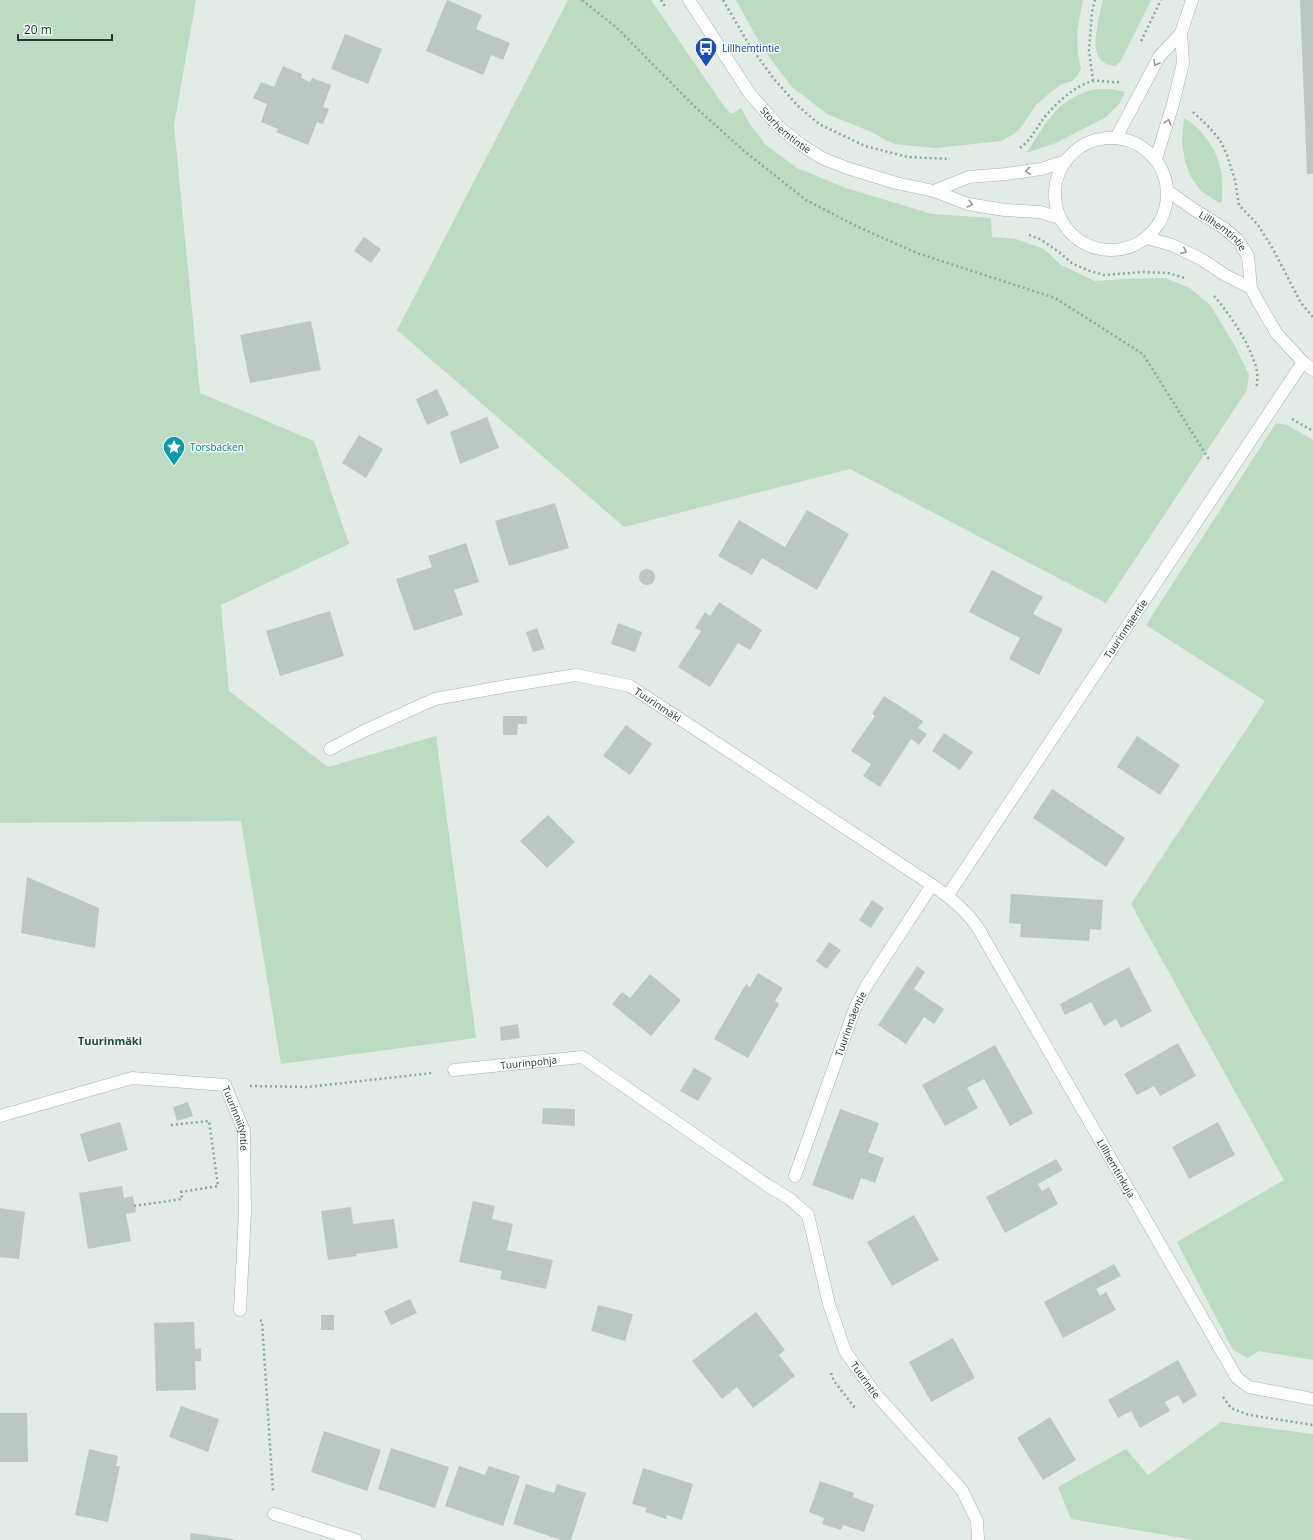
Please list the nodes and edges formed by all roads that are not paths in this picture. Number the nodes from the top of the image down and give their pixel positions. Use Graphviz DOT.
graph roads {
  1 [pos="688,0"];
  2 [pos="1192,0"];
  3 [pos="1181,33"];
  4 [pos="1116,138"];
  5 [pos="1156,159"];
  6 [pos="1066,161"];
  7 [pos="934,190"];
  8 [pos="1168,191"];
  9 [pos="1060,218"];
  10 [pos="1147,238"];
  11 [pos="1251,288"];
  12 [pos="1308,366"];
  13 [pos="330,749"];
  14 [pos="932,885"];
  15 [pos="948,895"];
  16 [pos="454,1070"];
  17 [pos="0,1116"];
  18 [pos="795,1176"];
  19 [pos="790,1199"];
  20 [pos="240,1310"];
  21 [pos="1313,1399"];
  22 [pos="274,1514"];
  23 [pos="356,1540"];
  24 [pos="978,1540"];
  1 -- 7 [label="street, Storhemtintie"];
  2 -- 3 [label="street"];
  3 -- 4 [label="street, one-way"];
  5 -- 3 [label="street, one-way"];
  4 -- 5 [label="street"];
  4 -- 6 [label="street"];
  5 -- 8 [label="street"];
  6 -- 7 [label="street, one-way"];
  6 -- 9 [label="street"];
  7 -- 9 [label="street, Storhemtintie, one-way"];
  8 -- 10 [label="street"];
  8 -- 11 [label="street, Lillhemtintie"];
  9 -- 10 [label="street"];
  10 -- 11 [label="street, one-way"];
  11 -- 12 [label="street, Lillhemtintie"];
  12 -- 15 [label="street, Tuurinmäentie"];
  13 -- 14 [label="street, Tuurinmäki"];
  14 -- 15 [label="street, Tuurinmäki"];
  14 -- 18 [label="street, Tuurinmäentie"];
  15 -- 21 [label="street, Lillhemtinkuja"];
  16 -- 19 [label="street, Tuurinpohja"];
  17 -- 20 [label="street, Tuurinniityntie"];
  19 -- 24 [label="street, Tuurintie"];
  22 -- 23 [label="street"];
}
